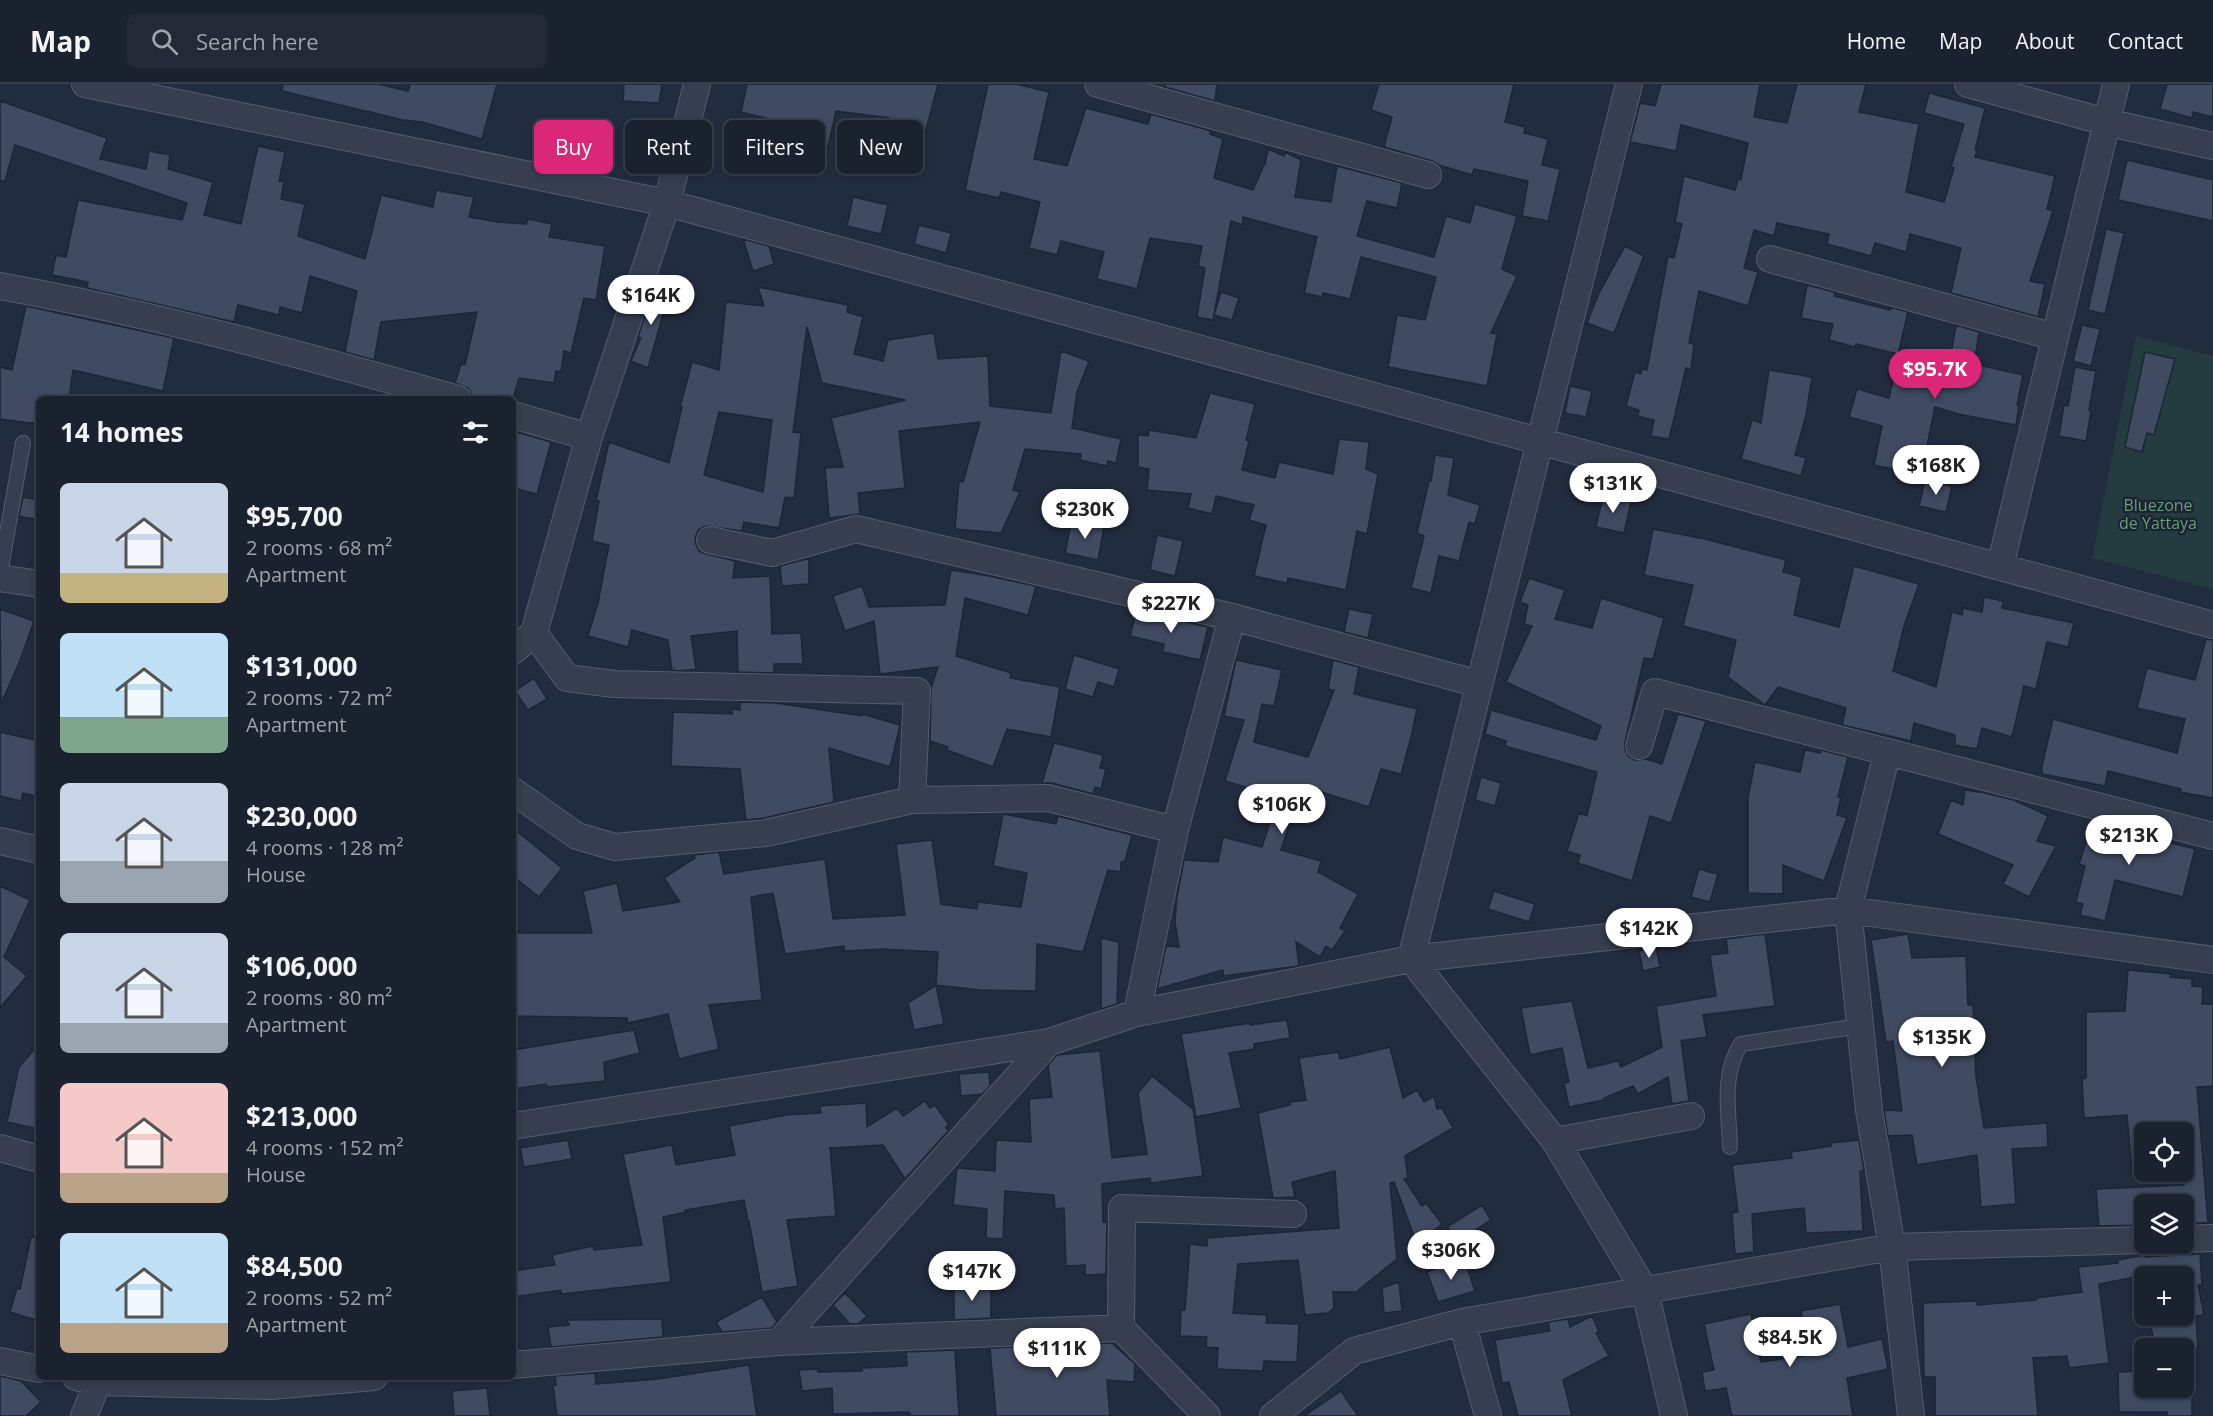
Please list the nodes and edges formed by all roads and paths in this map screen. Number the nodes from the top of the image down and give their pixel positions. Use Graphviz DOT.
graph roads {
  1 [pos="85,84"];
  2 [pos="697,84"];
  3 [pos="1098,84"];
  4 [pos="1629,84"];
  5 [pos="1968,84"];
  6 [pos="2116,84"];
  7 [pos="125,88"];
  8 [pos="1147,90"];
  9 [pos="2106,122"];
  10 [pos="2213,146"];
  11 [pos="1428,175"];
  12 [pos="667,203"];
  13 [pos="1770,259"];
  14 [pos="0,285"];
  15 [pos="2055,337"];
  16 [pos="448,396"];
  17 [pos="516,416"];
  18 [pos="590,437"];
  19 [pos="1540,440"];
  20 [pos="23,443"];
  21 [pos="710,540"];
  22 [pos="2000,567"];
  23 [pos="0,573"];
  24 [pos="0,578"];
  25 [pos="36,584"];
  26 [pos="1232,617"];
  27 [pos="2213,625"];
  28 [pos="534,633"];
  29 [pos="516,648"];
  30 [pos="1479,684"];
  31 [pos="1639,746"];
  32 [pos="1887,753"];
  33 [pos="516,793"];
  34 [pos="912,800"];
  35 [pos="1175,830"];
  36 [pos="2213,836"];
  37 [pos="0,841"];
  38 [pos="36,849"];
  39 [pos="1848,910"];
  40 [pos="1411,959"];
  41 [pos="2213,960"];
  42 [pos="1137,1013"];
  43 [pos="1860,1026"];
  44 [pos="1049,1042"];
  45 [pos="1691,1116"];
  46 [pos="516,1126"];
  47 [pos="1555,1141"];
  48 [pos="1730,1147"];
  49 [pos="0,1148"];
  50 [pos="36,1158"];
  51 [pos="1293,1214"];
  52 [pos="2213,1238"];
  53 [pos="2194,1239"];
  54 [pos="2134,1240"];
  55 [pos="1892,1247"];
  56 [pos="1645,1291"];
  57 [pos="1462,1322"];
  58 [pos="1121,1328"];
  59 [pos="779,1342"];
  60 [pos="0,1361"];
  61 [pos="516,1365"];
  62 [pos="36,1368"];
  63 [pos="91,1380"];
  64 [pos="117,1380"];
  65 [pos="340,1380"];
  66 [pos="84,1416"];
  67 [pos="1207,1416"];
  68 [pos="1273,1416"];
  69 [pos="1488,1416"];
  70 [pos="1674,1416"];
  71 [pos="1911,1416"];
  1 -- 7 [label="street"];
  2 -- 12 [label="street"];
  3 -- 8 [label="street"];
  4 -- 19 [label="street"];
  5 -- 9 [label="street"];
  6 -- 9 [label="street"];
  7 -- 12 [label="street"];
  8 -- 11 [label="street"];
  9 -- 10 [label="street"];
  9 -- 15 [label="street"];
  12 -- 18 [label="street"];
  12 -- 19 [label="street"];
  13 -- 15 [label="street"];
  14 -- 16 [label="street"];
  15 -- 22 [label="street"];
  17 -- 18 [label="street"];
  18 -- 28 [label="street"];
  19 -- 22 [label="street"];
  19 -- 30 [label="street"];
  20 -- 23 [label="lane"];
  21 -- 26 [label="street"];
  22 -- 27 [label="street"];
  24 -- 25 [label="street"];
  26 -- 30 [label="street"];
  26 -- 35 [label="street"];
  28 -- 29 [label="street"];
  28 -- 34 [label="street"];
  30 -- 40 [label="street"];
  31 -- 32 [label="street"];
  32 -- 36 [label="street"];
  32 -- 39 [label="street"];
  33 -- 34 [label="street"];
  34 -- 35 [label="street"];
  35 -- 42 [label="street"];
  37 -- 38 [label="street"];
  39 -- 40 [label="street"];
  39 -- 41 [label="street"];
  39 -- 43 [label="street"];
  40 -- 42 [label="street"];
  40 -- 47 [label="street"];
  42 -- 44 [label="street"];
  43 -- 48 [label="lane"];
  43 -- 55 [label="street"];
  44 -- 46 [label="street"];
  44 -- 59 [label="street"];
  45 -- 47 [label="street"];
  47 -- 56 [label="street"];
  49 -- 50 [label="street"];
  51 -- 58 [label="street"];
  52 -- 53 [label="street"];
  54 -- 55 [label="street"];
  55 -- 56 [label="street"];
  55 -- 71 [label="street"];
  56 -- 57 [label="street"];
  56 -- 70 [label="street"];
  57 -- 68 [label="street"];
  57 -- 69 [label="street"];
  58 -- 59 [label="street"];
  58 -- 67 [label="street"];
  59 -- 61 [label="street"];
  60 -- 62 [label="street"];
  63 -- 66 [label="street"];
  64 -- 65 [label="street"];
}
